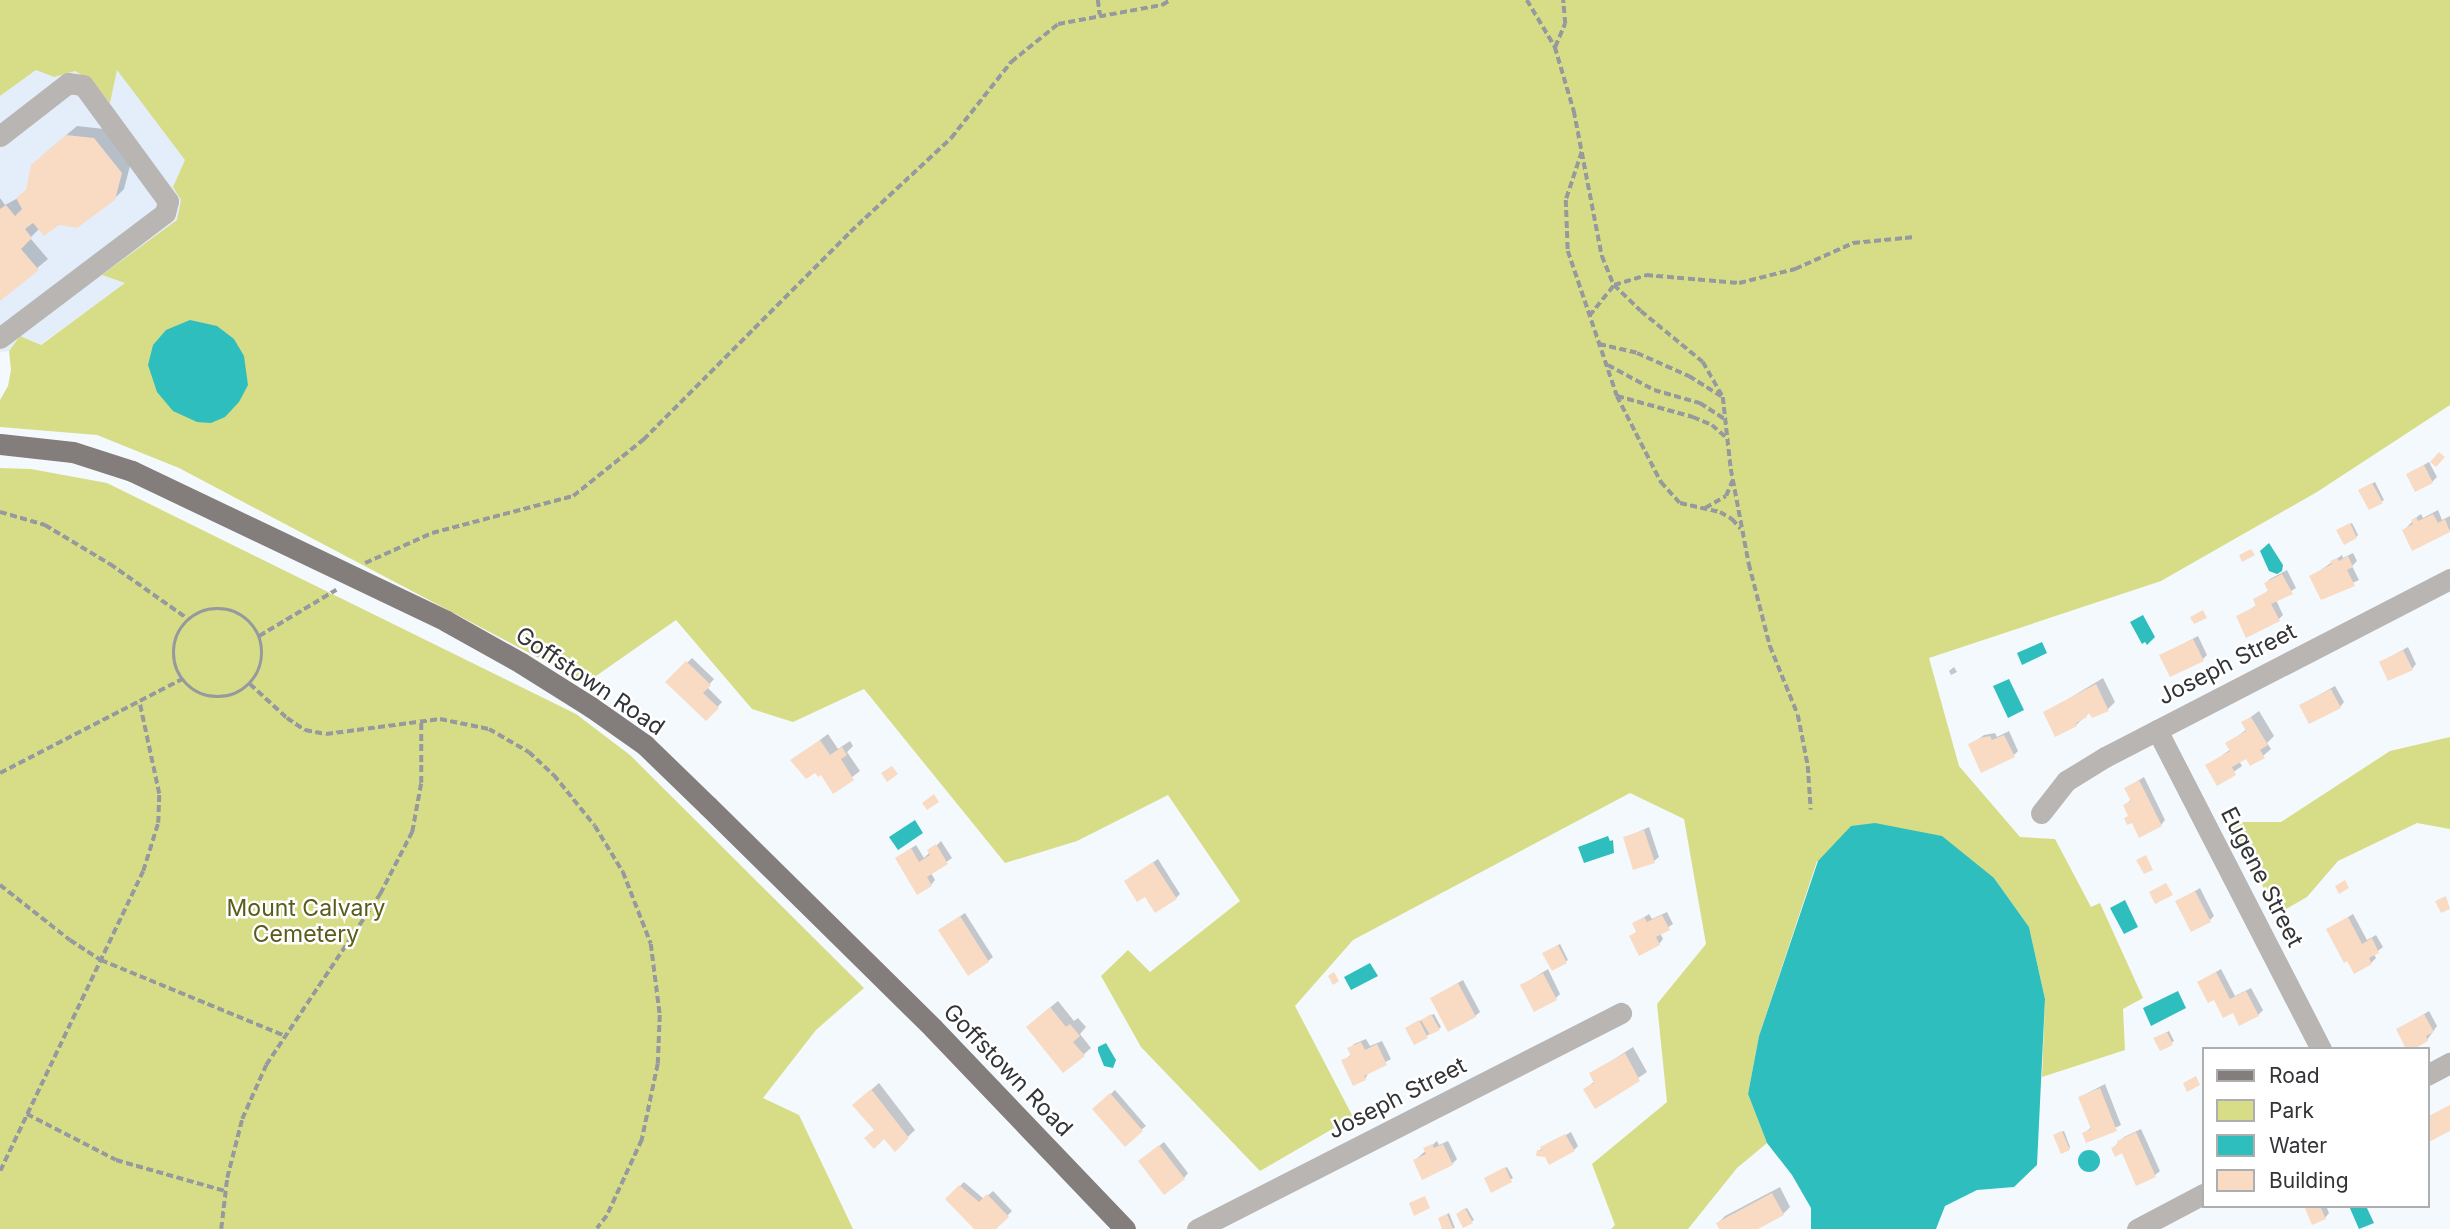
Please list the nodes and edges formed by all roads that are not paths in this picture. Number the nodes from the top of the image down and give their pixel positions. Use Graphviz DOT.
graph roads {
  1 [pos="0,136"];
  2 [pos="0,338"];
  3 [pos="0,444"];
  4 [pos="2450,579"];
  5 [pos="2157,730"];
  6 [pos="2041,813"];
  7 [pos="1621,1013"];
  8 [pos="2320,1047"];
  9 [pos="2450,1063"];
  10 [pos="2429,1074"];
  11 [pos="2202,1195"];
  12 [pos="1125,1229"];
  13 [pos="1197,1229"];
  14 [pos="2137,1229"];
  1 -- 2 [label="street"];
  3 -- 12 [label="main road, Goffstown Road"];
  4 -- 5 [label="street, Joseph Street"];
  5 -- 6 [label="street, Joseph Street"];
  5 -- 8 [label="street, Eugene Street"];
  7 -- 13 [label="street, Joseph Street"];
  9 -- 10 [label="street"];
  11 -- 14 [label="street"];
}
